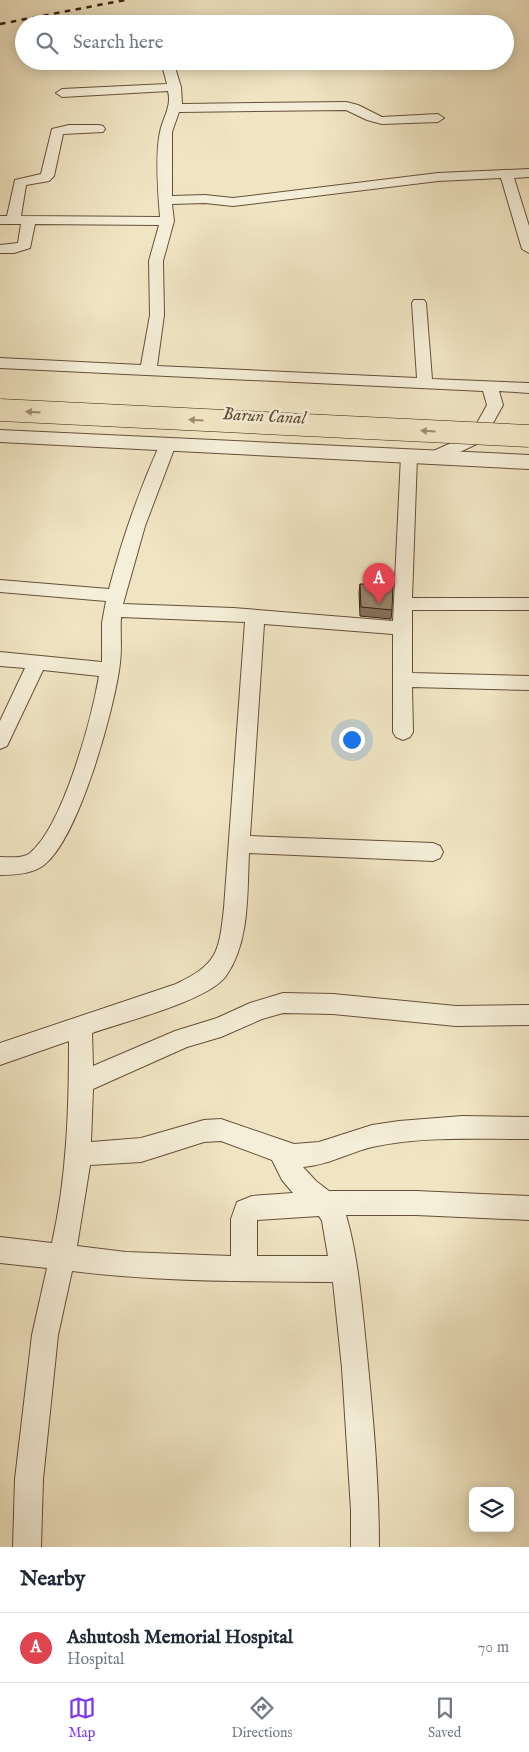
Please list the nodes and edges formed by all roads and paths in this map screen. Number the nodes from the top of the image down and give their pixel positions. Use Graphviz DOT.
graph roads {
  1 [pos="170,70"];
  2 [pos="175,87"];
  3 [pos="62,93"];
  4 [pos="176,108"];
  5 [pos="438,118"];
  6 [pos="99,129"];
  7 [pos="529,172"];
  8 [pos="506,173"];
  9 [pos="165,200"];
  10 [pos="6,220"];
  11 [pos="30,220"];
  12 [pos="167,221"];
  13 [pos="0,249"];
  14 [pos="529,249"];
  15 [pos="419,303"];
  16 [pos="0,363"];
  17 [pos="148,371"];
  18 [pos="425,382"];
  19 [pos="490,386"];
  20 [pos="529,388"];
  21 [pos="0,392"];
  22 [pos="0,410"];
  23 [pos="529,418"];
  24 [pos="0,436"];
  25 [pos="529,436"];
  26 [pos="168,444"];
  27 [pos="409,456"];
  28 [pos="435,457"];
  29 [pos="529,462"];
  30 [pos="0,586"];
  31 [pos="115,603"];
  32 [pos="402,604"];
  33 [pos="529,604"];
  34 [pos="255,618"];
  35 [pos="402,628"];
  36 [pos="0,659"];
  37 [pos="37,663"];
  38 [pos="110,670"];
  39 [pos="402,680"];
  40 [pos="529,683"];
  41 [pos="6,714"];
  42 [pos="403,732"];
  43 [pos="0,741"];
  44 [pos="239,844"];
  45 [pos="432,852"];
  46 [pos="0,866"];
  47 [pos="529,1015"];
  48 [pos="80,1027"];
  49 [pos="0,1054"];
  50 [pos="82,1082"];
  51 [pos="529,1128"];
  52 [pos="281,1152"];
  53 [pos="78,1154"];
  54 [pos="325,1203"];
  55 [pos="529,1208"];
  56 [pos="0,1250"];
  57 [pos="61,1256"];
  58 [pos="244,1268"];
  59 [pos="343,1269"];
  60 [pos="27,1547"];
  61 [pos="365,1547"];
  1 -- 2 [label="street"];
  2 -- 3 [label="street"];
  2 -- 4 [label="street"];
  4 -- 5 [label="street"];
  4 -- 9 [label="street"];
  6 -- 10 [label="street"];
  7 -- 8 [label="street"];
  8 -- 9 [label="street"];
  8 -- 14 [label="street"];
  9 -- 12 [label="street"];
  10 -- 11 [label="street"];
  11 -- 12 [label="street"];
  11 -- 13 [label="street"];
  12 -- 17 [label="street"];
  15 -- 18 [label="street"];
  16 -- 17 [label="street"];
  17 -- 18 [label="street"];
  18 -- 19 [label="street"];
  19 -- 20 [label="street"];
  19 -- 28 [label="street"];
  21 -- 23 [label="highway"];
  25 -- 22 [label="highway, one-way, bridge"];
  24 -- 26 [label="street"];
  26 -- 27 [label="street"];
  26 -- 31 [label="street"];
  27 -- 28 [label="street"];
  27 -- 32 [label="street"];
  28 -- 29 [label="street"];
  30 -- 31 [label="street"];
  31 -- 34 [label="street"];
  31 -- 38 [label="street"];
  32 -- 33 [label="street"];
  32 -- 35 [label="street"];
  34 -- 35 [label="street"];
  34 -- 44 [label="street"];
  35 -- 39 [label="street"];
  36 -- 37 [label="street"];
  37 -- 38 [label="street"];
  37 -- 41 [label="street"];
  38 -- 46 [label="street"];
  39 -- 40 [label="street"];
  39 -- 42 [label="street"];
  41 -- 43 [label="street"];
  44 -- 45 [label="street"];
  44 -- 48 [label="street"];
  47 -- 50 [label="street"];
  48 -- 49 [label="street"];
  48 -- 50 [label="street"];
  50 -- 53 [label="street"];
  51 -- 52 [label="street"];
  52 -- 53 [label="street"];
  52 -- 54 [label="street"];
  53 -- 57 [label="street"];
  54 -- 55 [label="street"];
  54 -- 58 [label="street"];
  54 -- 59 [label="street"];
  56 -- 57 [label="street"];
  57 -- 58 [label="street"];
  57 -- 60 [label="street"];
  58 -- 59 [label="street"];
  59 -- 61 [label="street"];
}
